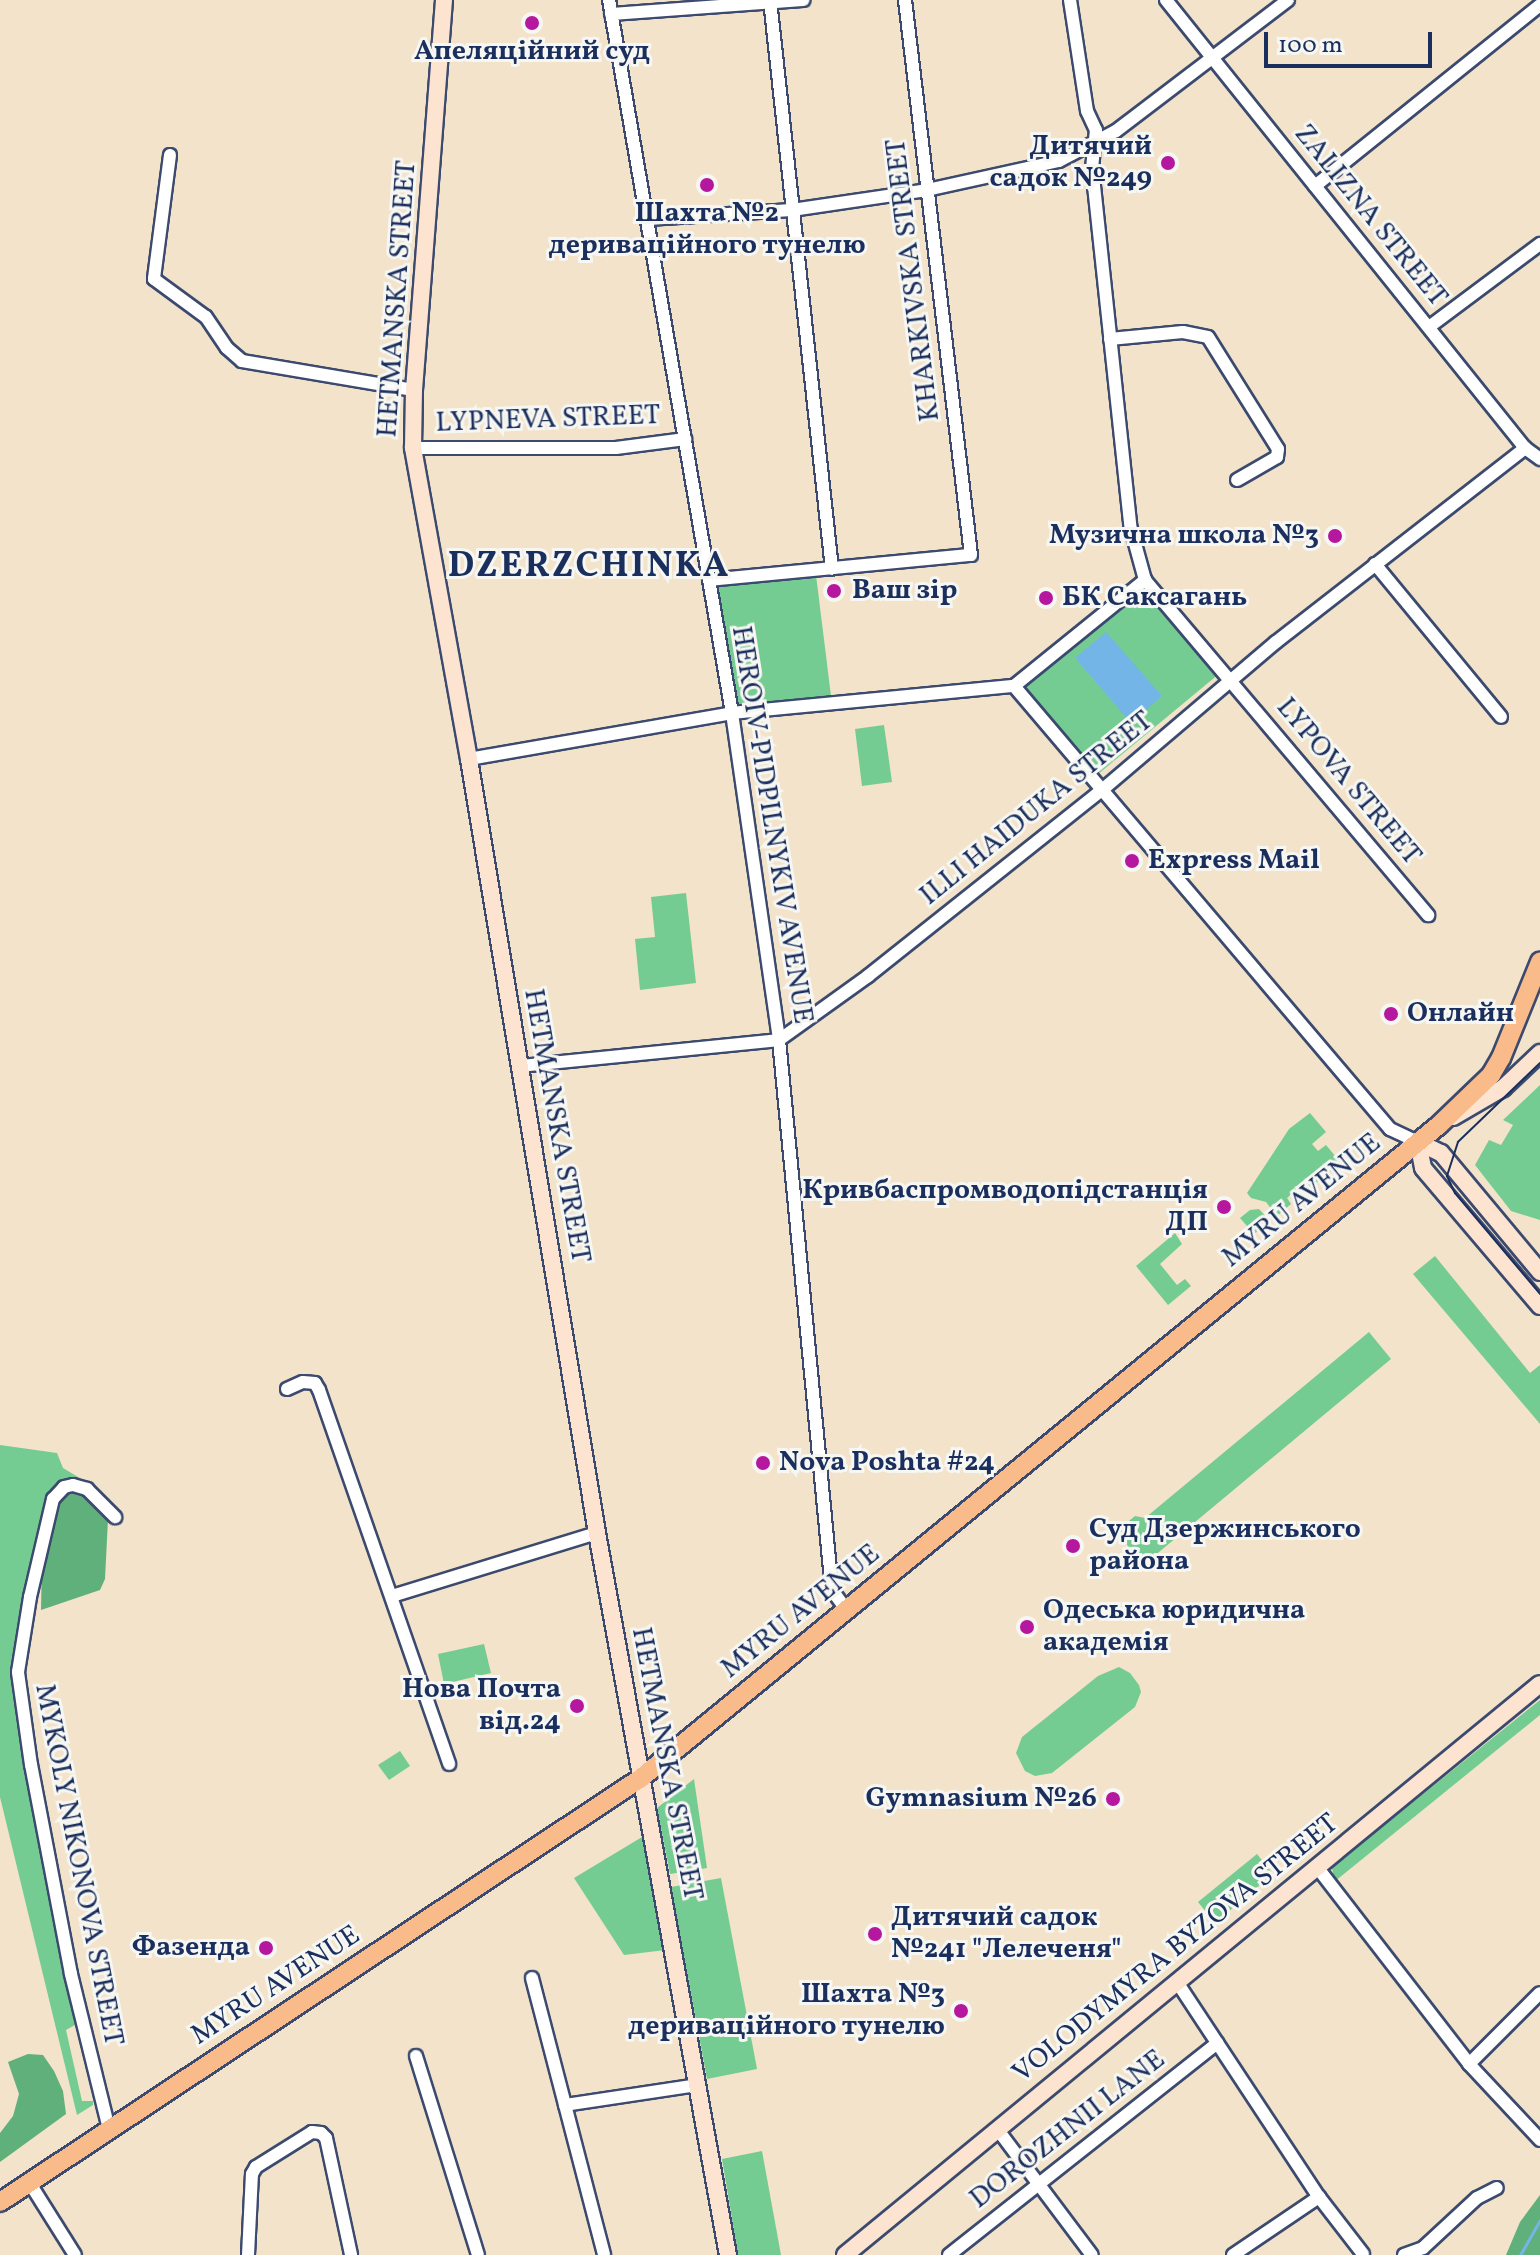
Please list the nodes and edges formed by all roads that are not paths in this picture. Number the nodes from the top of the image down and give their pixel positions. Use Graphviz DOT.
graph roads {
  1 [pos="444,0"];
  2 [pos="609,0"];
  3 [pos="803,0"];
  4 [pos="905,0"];
  5 [pos="1070,0"];
  6 [pos="1166,0"];
  7 [pos="1288,0"];
  8 [pos="770,2"];
  9 [pos="1540,5"];
  10 [pos="611,14"];
  11 [pos="1213,59"];
  12 [pos="1097,143"];
  13 [pos="170,155"];
  14 [pos="1315,186"];
  15 [pos="927,190"];
  16 [pos="792,210"];
  17 [pos="648,219"];
  18 [pos="1540,244"];
  19 [pos="1429,327"];
  20 [pos="1110,339"];
  21 [pos="414,390"];
  22 [pos="685,439"];
  23 [pos="413,448"];
  24 [pos="1525,448"];
  25 [pos="1540,459"];
  26 [pos="1237,480"];
  27 [pos="1375,564"];
  28 [pos="832,569"];
  29 [pos="709,580"];
  30 [pos="1145,580"];
  31 [pos="1230,680"];
  32 [pos="1014,686"];
  33 [pos="732,713"];
  34 [pos="1501,717"];
  35 [pos="469,759"];
  36 [pos="1102,790"];
  37 [pos="1428,915"];
  38 [pos="1540,962"];
  39 [pos="779,1040"];
  40 [pos="1540,1053"];
  41 [pos="520,1066"];
  42 [pos="1438,1126"];
  43 [pos="1418,1142"];
  44 [pos="1540,1272"];
  45 [pos="1540,1306"];
  46 [pos="287,1389"];
  47 [pos="115,1517"];
  48 [pos="597,1533"];
  49 [pos="392,1596"];
  50 [pos="847,1611"];
  51 [pos="1540,1684"];
  52 [pos="449,1764"];
  53 [pos="641,1778"];
  54 [pos="1317,1867"];
  55 [pos="532,1978"];
  56 [pos="1177,1982"];
  57 [pos="1540,1993"];
  58 [pos="1217,2043"];
  59 [pos="416,2056"];
  60 [pos="1469,2064"];
  61 [pos="698,2085"];
  62 [pos="565,2105"];
  63 [pos="109,2129"];
  64 [pos="998,2130"];
  65 [pos="1540,2140"];
  66 [pos="29,2182"];
  67 [pos="1037,2183"];
  68 [pos="1497,2188"];
  69 [pos="1319,2197"];
  70 [pos="0,2202"];
  71 [pos="75,2255"];
  72 [pos="248,2255"];
  73 [pos="351,2255"];
  74 [pos="478,2255"];
  75 [pos="604,2255"];
  76 [pos="728,2255"];
  77 [pos="845,2255"];
  78 [pos="949,2255"];
  79 [pos="1092,2255"];
  80 [pos="1233,2255"];
  81 [pos="1364,2255"];
  82 [pos="1404,2255"];
  1 -- 21 [label="street, HETMANSKA STREET"];
  2 -- 10 [label="street, HEROIV-PIDPILNYKIV AVENUE"];
  3 -- 8 [label="street"];
  4 -- 15 [label="street, KHARKIVSKA STREET"];
  5 -- 12 [label="street"];
  6 -- 11 [label="street, ZALIZNA STREET"];
  7 -- 11 [label="street"];
  8 -- 10 [label="street"];
  8 -- 16 [label="street"];
  9 -- 14 [label="street"];
  10 -- 17 [label="street, HEROIV-PIDPILNYKIV AVENUE"];
  11 -- 12 [label="street"];
  11 -- 14 [label="street, ZALIZNA STREET"];
  12 -- 15 [label="street"];
  12 -- 20 [label="street"];
  13 -- 21 [label="street"];
  14 -- 19 [label="street, ZALIZNA STREET"];
  15 -- 16 [label="street"];
  15 -- 28 [label="street, KHARKIVSKA STREET"];
  16 -- 17 [label="street"];
  16 -- 28 [label="street"];
  17 -- 22 [label="street, HEROIV-PIDPILNYKIV AVENUE"];
  18 -- 19 [label="street"];
  19 -- 24 [label="street, ZALIZNA STREET"];
  20 -- 26 [label="street"];
  20 -- 30 [label="street"];
  21 -- 23 [label="street, HETMANSKA STREET"];
  22 -- 23 [label="street, LYPNEVA STREET"];
  22 -- 29 [label="street, HEROIV-PIDPILNYKIV AVENUE"];
  23 -- 35 [label="street, HETMANSKA STREET"];
  24 -- 25 [label="street, ZALIZNA STREET"];
  24 -- 27 [label="street, ILLI HAIDUKA STREET"];
  27 -- 31 [label="street, ILLI HAIDUKA STREET"];
  27 -- 34 [label="street"];
  28 -- 29 [label="street"];
  29 -- 33 [label="street, HEROIV-PIDPILNYKIV AVENUE"];
  30 -- 31 [label="street, LYPOVA STREET"];
  30 -- 32 [label="street"];
  31 -- 36 [label="street, ILLI HAIDUKA STREET"];
  31 -- 37 [label="street, LYPOVA STREET"];
  32 -- 33 [label="street"];
  32 -- 36 [label="street"];
  33 -- 35 [label="street"];
  33 -- 39 [label="street, HEROIV-PIDPILNYKIV AVENUE"];
  35 -- 41 [label="street, HETMANSKA STREET"];
  36 -- 39 [label="street, ILLI HAIDUKA STREET"];
  36 -- 43 [label="street"];
  38 -- 42 [label="main road, MYRU AVENUE"];
  39 -- 41 [label="street, ILLI HAIDUKA STREET"];
  39 -- 50 [label="street, HEROIV-PIDPILNYKIV AVENUE"];
  40 -- 42 [label="street"];
  41 -- 48 [label="street, HETMANSKA STREET"];
  42 -- 43 [label="main road, MYRU AVENUE"];
  43 -- 44 [label="street"];
  43 -- 45 [label="street"];
  43 -- 50 [label="main road, MYRU AVENUE"];
  46 -- 49 [label="street"];
  47 -- 63 [label="street, MYKOLY NIKONOVA STREET"];
  48 -- 49 [label="street"];
  48 -- 53 [label="street, HETMANSKA STREET"];
  49 -- 52 [label="street"];
  50 -- 53 [label="main road, MYRU AVENUE"];
  51 -- 54 [label="street, VOLODYMYRA BYZOVA STREET"];
  53 -- 61 [label="street, HETMANSKA STREET"];
  53 -- 63 [label="main road, MYRU AVENUE"];
  54 -- 56 [label="street, VOLODYMYRA BYZOVA STREET"];
  54 -- 60 [label="street"];
  55 -- 62 [label="street"];
  56 -- 58 [label="street"];
  56 -- 64 [label="street, VOLODYMYRA BYZOVA STREET"];
  57 -- 60 [label="street"];
  58 -- 67 [label="street, DOROZHNII LANE"];
  58 -- 69 [label="street"];
  59 -- 74 [label="street"];
  60 -- 65 [label="street"];
  61 -- 62 [label="street"];
  61 -- 76 [label="street, HETMANSKA STREET"];
  62 -- 75 [label="street"];
  63 -- 66 [label="main road, MYRU AVENUE"];
  64 -- 67 [label="street"];
  64 -- 77 [label="street, VOLODYMYRA BYZOVA STREET"];
  66 -- 70 [label="main road, MYRU AVENUE"];
  66 -- 71 [label="street"];
  67 -- 78 [label="street, DOROZHNII LANE"];
  67 -- 79 [label="street"];
  68 -- 82 [label="street"];
  69 -- 80 [label="street"];
  69 -- 81 [label="street"];
  72 -- 73 [label="street"];
}
